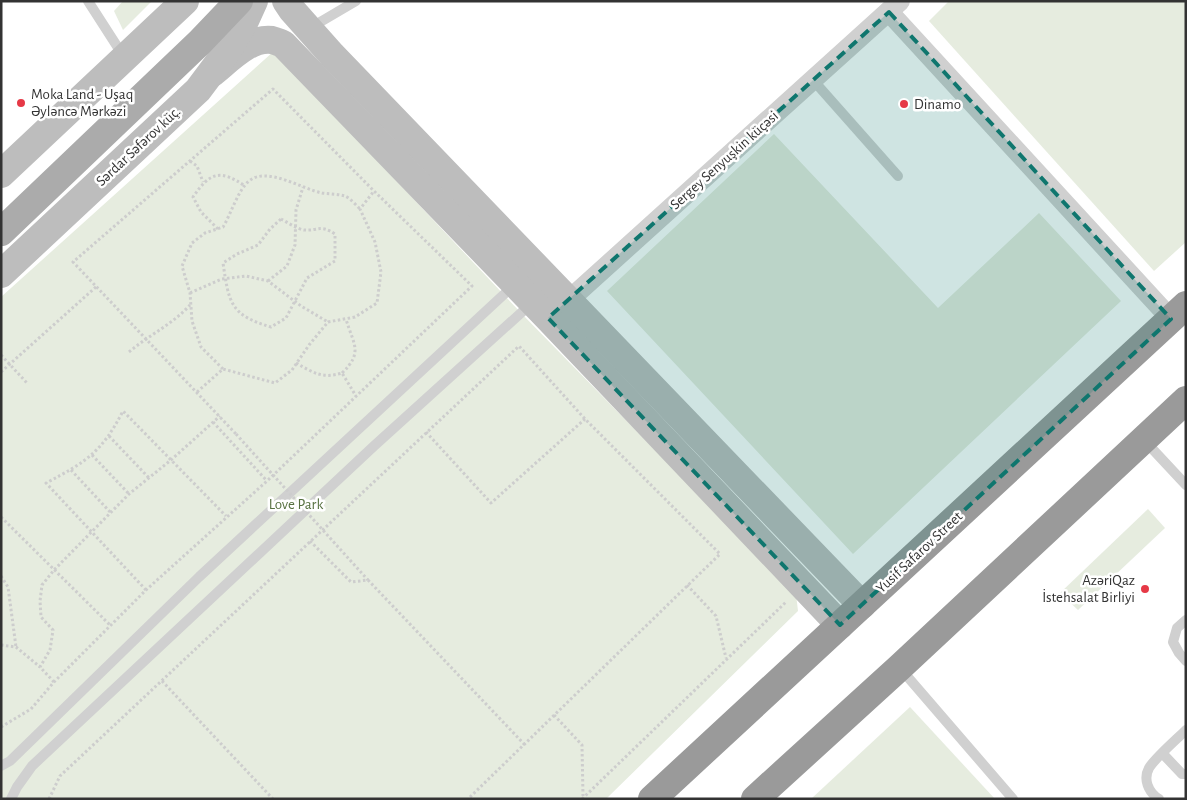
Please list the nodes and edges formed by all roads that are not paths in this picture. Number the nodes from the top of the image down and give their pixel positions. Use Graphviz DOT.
graph roads {
  1 [pos="88,1"];
  2 [pos="185,1"];
  3 [pos="238,1"];
  4 [pos="254,1"];
  5 [pos="286,1"];
  6 [pos="356,1"];
  7 [pos="894,6"];
  8 [pos="308,29"];
  9 [pos="125,59"];
  10 [pos="211,74"];
  11 [pos="813,80"];
  12 [pos="1,174"];
  13 [pos="898,176"];
  14 [pos="1,232"];
  15 [pos="1,274"];
  16 [pos="569,300"];
  17 [pos="532,301"];
  18 [pos="1178,312"];
  19 [pos="1186,400"];
  20 [pos="1143,440"];
  21 [pos="1186,485"];
  22 [pos="862,605"];
  23 [pos="1186,620"];
  24 [pos="840,625"];
  25 [pos="1186,661"];
  26 [pos="900,668"];
  27 [pos="1186,730"];
  28 [pos="1163,754"];
  29 [pos="1,766"];
  30 [pos="1186,774"];
  31 [pos="11,799"];
  32 [pos="652,799"];
  33 [pos="755,799"];
  34 [pos="1013,799"];
  35 [pos="1158,799"];
  1 -- 9 [label="lane"];
  2 -- 9 [label="street"];
  3 -- 14 [label="main road"];
  4 -- 10 [label="street, Sərdar Səfərov küç."];
  5 -- 8 [label="street"];
  6 -- 8 [label="lane"];
  7 -- 11 [label="street, Sergey Senyuşkin küçəsi"];
  7 -- 18 [label="street"];
  8 -- 16 [label="street"];
  9 -- 12 [label="street"];
  10 -- 15 [label="street, Sərdar Səfərov küç."];
  10 -- 17 [label="street"];
  11 -- 13 [label="lane"];
  11 -- 16 [label="street, Sergey Senyuşkin küçəsi"];
  16 -- 17 [label="street, Sergey Senyuşkin küçəsi"];
  16 -- 22 [label="street"];
  17 -- 24 [label="street"];
  17 -- 29 [label="lane"];
  17 -- 31 [label="lane"];
  18 -- 22 [label="highway, Yusif Safarov Street"];
  19 -- 20 [label="highway"];
  20 -- 21 [label="lane"];
  20 -- 26 [label="highway"];
  22 -- 24 [label="highway, Yusif Safarov Street"];
  23 -- 25 [label="lane"];
  24 -- 32 [label="highway, Yusif Safarov Street"];
  26 -- 33 [label="highway"];
  26 -- 34 [label="lane"];
  27 -- 28 [label="lane"];
  28 -- 30 [label="lane"];
  28 -- 35 [label="lane"];
}
